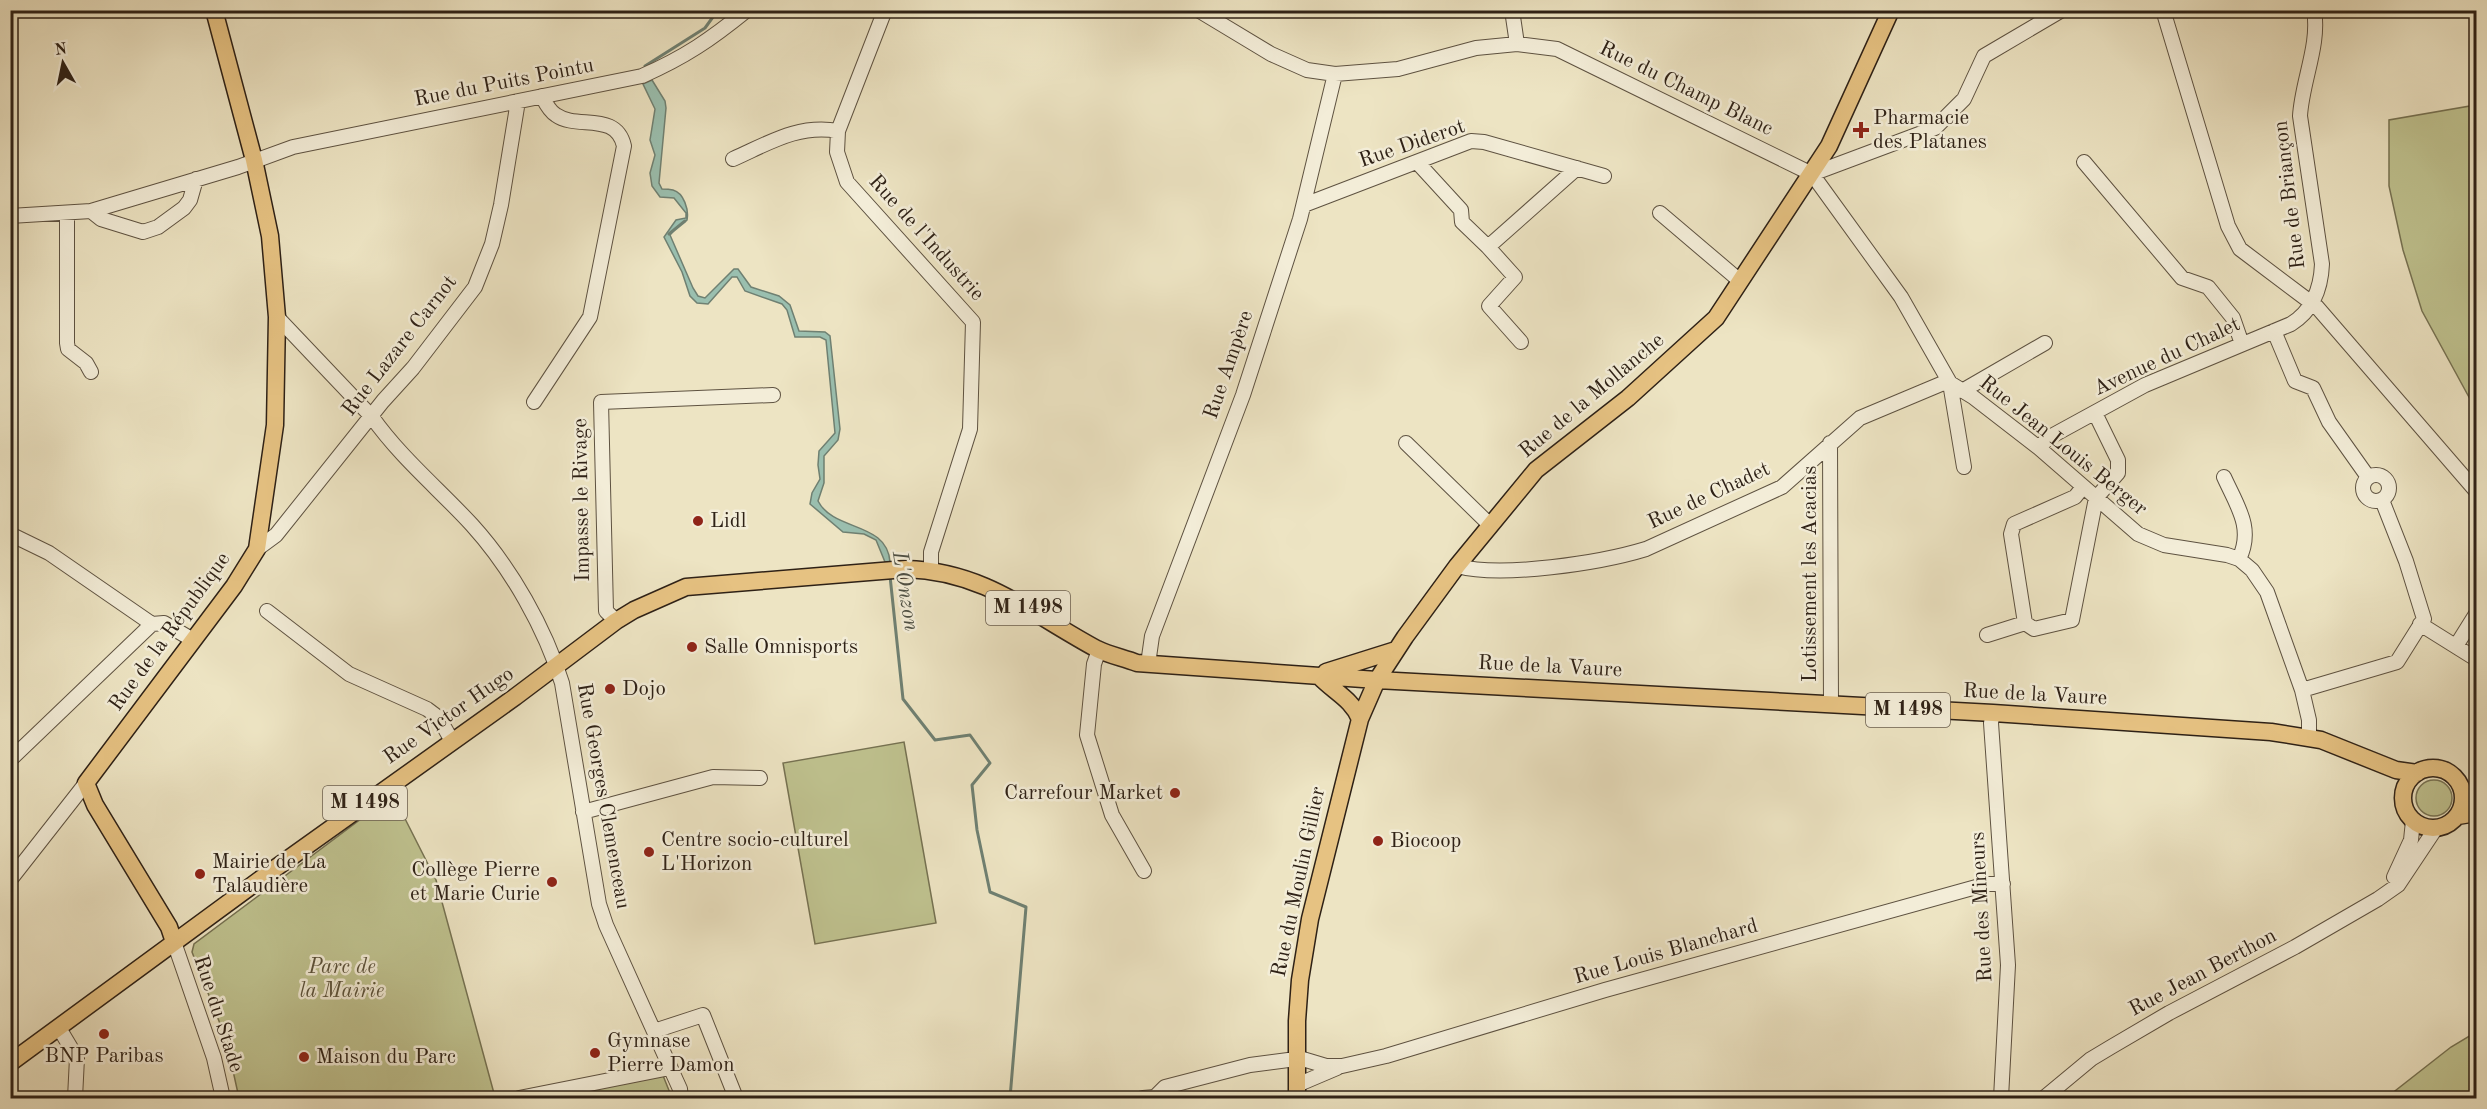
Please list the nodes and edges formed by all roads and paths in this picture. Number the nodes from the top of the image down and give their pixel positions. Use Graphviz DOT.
graph roads {
  1 [pos="214,10"];
  2 [pos="747,10"];
  3 [pos="885,10"];
  4 [pos="1197,10"];
  5 [pos="1512,10"];
  6 [pos="1891,10"];
  7 [pos="2061,10"];
  8 [pos="2163,10"];
  9 [pos="2314,10"];
  10 [pos="1517,44"];
  11 [pos="1335,74"];
  12 [pos="542,96"];
  13 [pos="518,101"];
  14 [pos="838,131"];
  15 [pos="733,159"];
  16 [pos="254,160"];
  17 [pos="1417,162"];
  18 [pos="2084,162"];
  19 [pos="1576,168"];
  20 [pos="1812,174"];
  21 [pos="1604,176"];
  22 [pos="196,179"];
  23 [pos="1305,205"];
  24 [pos="92,211"];
  25 [pos="67,213"];
  26 [pos="1660,213"];
  27 [pos="10,216"];
  28 [pos="1488,247"];
  29 [pos="1740,281"];
  30 [pos="2311,303"];
  31 [pos="277,317"];
  32 [pos="2274,331"];
  33 [pos="1521,342"];
  34 [pos="2045,343"];
  35 [pos="2242,344"];
  36 [pos="91,372"];
  37 [pos="1956,387"];
  38 [pos="773,395"];
  39 [pos="534,402"];
  40 [pos="2095,413"];
  41 [pos="372,417"];
  42 [pos="1406,443"];
  43 [pos="1830,443"];
  44 [pos="2039,448"];
  45 [pos="1964,467"];
  46 [pos="2224,477"];
  47 [pos="2083,487"];
  48 [pos="2476,491"];
  49 [pos="2096,498"];
  50 [pos="1490,525"];
  51 [pos="10,534"];
  52 [pos="257,549"];
  53 [pos="2239,560"];
  54 [pos="1457,566"];
  55 [pos="931,570"];
  56 [pos="267,612"];
  57 [pos="2476,614"];
  58 [pos="616,621"];
  59 [pos="2025,623"];
  60 [pos="152,624"];
  61 [pos="2421,624"];
  62 [pos="1987,635"];
  63 [pos="193,640"];
  64 [pos="2456,646"];
  65 [pos="1099,650"];
  66 [pos="1396,650"];
  67 [pos="2476,659"];
  68 [pos="1148,664"];
  69 [pos="557,666"];
  70 [pos="1314,676"];
  71 [pos="1377,680"];
  72 [pos="1407,682"];
  73 [pos="2302,690"];
  74 [pos="1831,705"];
  75 [pos="1993,713"];
  76 [pos="1362,716"];
  77 [pos="2309,737"];
  78 [pos="452,741"];
  79 [pos="10,760"];
  80 [pos="2369,760"];
  81 [pos="2417,773"];
  82 [pos="760,778"];
  83 [pos="86,783"];
  84 [pos="2403,795"];
  85 [pos="2470,795"];
  86 [pos="583,812"];
  87 [pos="2476,813"];
  88 [pos="2458,816"];
  89 [pos="2413,820"];
  90 [pos="2436,828"];
  91 [pos="1144,871"];
  92 [pos="10,880"];
  93 [pos="2003,884"];
  94 [pos="2387,892"];
  95 [pos="174,942"];
  96 [pos="59,1028"];
  97 [pos="654,1031"];
  98 [pos="1296,1058"];
  99 [pos="10,1063"];
  100 [pos="1342,1066"];
  101 [pos="670,1068"];
  102 [pos="1297,1092"];
  103 [pos="75,1098"];
  104 [pos="223,1098"];
  105 [pos="519,1098"];
  106 [pos="681,1098"];
  107 [pos="736,1098"];
  108 [pos="1151,1098"];
  109 [pos="2001,1098"];
  110 [pos="2044,1098"];
  1 -- 16 [label="main road, Rue de la République"];
  2 -- 12 [label="street, Rue du Puits Pointu"];
  3 -- 14 [label="street, Rue de l'Industrie"];
  4 -- 11 [label="street, Rue du Champ Blanc"];
  5 -- 10 [label="street"];
  6 -- 20 [label="main road, Rue de la Mollanche"];
  7 -- 20 [label="street"];
  8 -- 30 [label="street"];
  9 -- 30 [label="street, Rue de Briançon"];
  10 -- 11 [label="street, Rue du Champ Blanc"];
  10 -- 20 [label="street, Rue du Champ Blanc"];
  11 -- 23 [label="street, Rue Ampère"];
  12 -- 13 [label="street, Rue du Puits Pointu"];
  12 -- 39 [label="street"];
  13 -- 16 [label="street, Rue du Puits Pointu"];
  13 -- 41 [label="street, Rue Lazare Carnot"];
  14 -- 15 [label="street"];
  14 -- 55 [label="street, Rue de l'Industrie"];
  16 -- 22 [label="street, Rue du Puits Pointu"];
  16 -- 31 [label="main road, Rue de la République"];
  17 -- 19 [label="street, Rue Diderot"];
  17 -- 23 [label="street, Rue Diderot"];
  17 -- 28 [label="street"];
  18 -- 35 [label="street"];
  19 -- 21 [label="street, Rue Diderot"];
  19 -- 28 [label="street"];
  20 -- 29 [label="main road, Rue de la Mollanche"];
  20 -- 37 [label="street, Rue Jean Louis Berger"];
  22 -- 24 [label="street, Rue du Puits Pointu"];
  22 -- 24 [label="street"];
  23 -- 68 [label="street, Rue Ampère"];
  24 -- 25 [label="street, Rue du Puits Pointu"];
  25 -- 27 [label="street, Rue du Puits Pointu"];
  25 -- 36 [label="street"];
  26 -- 29 [label="street"];
  28 -- 33 [label="street"];
  29 -- 50 [label="main road, Rue de la Mollanche"];
  30 -- 32 [label="street, Avenue du Chalet"];
  30 -- 48 [label="street"];
  31 -- 41 [label="street, Rue Georges Clemenceau"];
  31 -- 52 [label="main road, Rue de la République"];
  32 -- 35 [label="street, Avenue du Chalet"];
  32 -- 61 [label="street"];
  34 -- 37 [label="street, Rue de Chadet"];
  35 -- 40 [label="street, Avenue du Chalet"];
  37 -- 43 [label="street, Rue de Chadet"];
  37 -- 44 [label="street, Rue Jean Louis Berger"];
  37 -- 45 [label="street"];
  38 -- 58 [label="street, Impasse le Rivage"];
  40 -- 44 [label="street, Avenue du Chalet"];
  40 -- 49 [label="street"];
  41 -- 52 [label="street, Rue Lazare Carnot"];
  41 -- 69 [label="street, Rue Georges Clemenceau"];
  42 -- 50 [label="street"];
  43 -- 54 [label="street, Rue de Chadet"];
  43 -- 74 [label="street, Lotissement les Acacias"];
  44 -- 47 [label="street, Rue Jean Louis Berger"];
  46 -- 53 [label="street"];
  47 -- 49 [label="street, Rue Jean Louis Berger"];
  47 -- 59 [label="street"];
  49 -- 53 [label="street, Rue Jean Louis Berger"];
  49 -- 59 [label="street"];
  50 -- 54 [label="main road, Rue de la Mollanche"];
  51 -- 60 [label="street"];
  52 -- 63 [label="main road, Rue de la République"];
  53 -- 73 [label="street, Rue Jean Louis Berger"];
  54 -- 66 [label="main road, Rue de la Mollanche"];
  55 -- 58 [label="main road, Rue Victor Hugo / M 1498"];
  55 -- 65 [label="main road, M 1498"];
  56 -- 78 [label="street"];
  57 -- 64 [label="street"];
  58 -- 69 [label="main road, Rue Victor Hugo / M 1498"];
  59 -- 62 [label="street"];
  60 -- 63 [label="street"];
  60 -- 79 [label="street"];
  61 -- 64 [label="street"];
  61 -- 73 [label="street"];
  63 -- 83 [label="main road, Rue de la République"];
  64 -- 67 [label="street"];
  65 -- 68 [label="main road, M 1498"];
  65 -- 91 [label="street"];
  66 -- 70 [label="main road"];
  66 -- 71 [label="main road, Rue de la Mollanche"];
  68 -- 70 [label="main road, M 1498"];
  69 -- 78 [label="main road, Rue Victor Hugo / M 1498"];
  69 -- 86 [label="street, Rue Georges Clemenceau"];
  70 -- 71 [label="main road, M 1498"];
  70 -- 76 [label="main road"];
  71 -- 72 [label="main road, M 1498"];
  71 -- 76 [label="main road, Rue du Moulin Gillier"];
  72 -- 74 [label="main road, Rue de la Vaure / M 1498"];
  72 -- 76 [label="main road"];
  73 -- 77 [label="street, Rue Jean Louis Berger"];
  74 -- 75 [label="main road, Rue de la Vaure / M 1498"];
  75 -- 77 [label="main road, Rue de la Vaure / M 1498"];
  75 -- 93 [label="street, Rue des Mineurs"];
  76 -- 98 [label="main road, Rue du Moulin Gillier"];
  77 -- 80 [label="main road, Rue de la Vaure / M 1498"];
  78 -- 95 [label="main road, Rue Victor Hugo / M 1498"];
  80 -- 81 [label="main road, M 1498"];
  80 -- 84 [label="main road, M 1498"];
  81 -- 84 [label="main road"];
  81 -- 85 [label="main road, M 1498"];
  82 -- 86 [label="street"];
  83 -- 92 [label="street, Rue de la République"];
  83 -- 95 [label="main road"];
  84 -- 89 [label="main road, M 1498"];
  85 -- 88 [label="main road"];
  86 -- 97 [label="street, Rue Georges Clemenceau"];
  87 -- 88 [label="main road"];
  88 -- 90 [label="main road"];
  89 -- 90 [label="main road"];
  89 -- 94 [label="street"];
  90 -- 94 [label="street, Rue Jean Berthon"];
  93 -- 100 [label="street, Rue Louis Blanchard"];
  93 -- 109 [label="street, Rue des Mineurs"];
  94 -- 110 [label="street, Rue Jean Berthon"];
  95 -- 96 [label="main road, Rue Victor Hugo / M 1498"];
  95 -- 104 [label="street, Rue du Stade"];
  96 -- 99 [label="main road, Rue Victor Hugo / M 1498"];
  96 -- 103 [label="street"];
  97 -- 101 [label="street, Rue Georges Clemenceau"];
  97 -- 107 [label="street"];
  98 -- 100 [label="street, Rue Louis Blanchard"];
  98 -- 102 [label="main road, Rue du Moulin Gillier"];
  98 -- 108 [label="street"];
  100 -- 102 [label="street, Rue Louis Blanchard"];
  101 -- 105 [label="street"];
  101 -- 106 [label="street, Rue Georges Clemenceau"];
}
